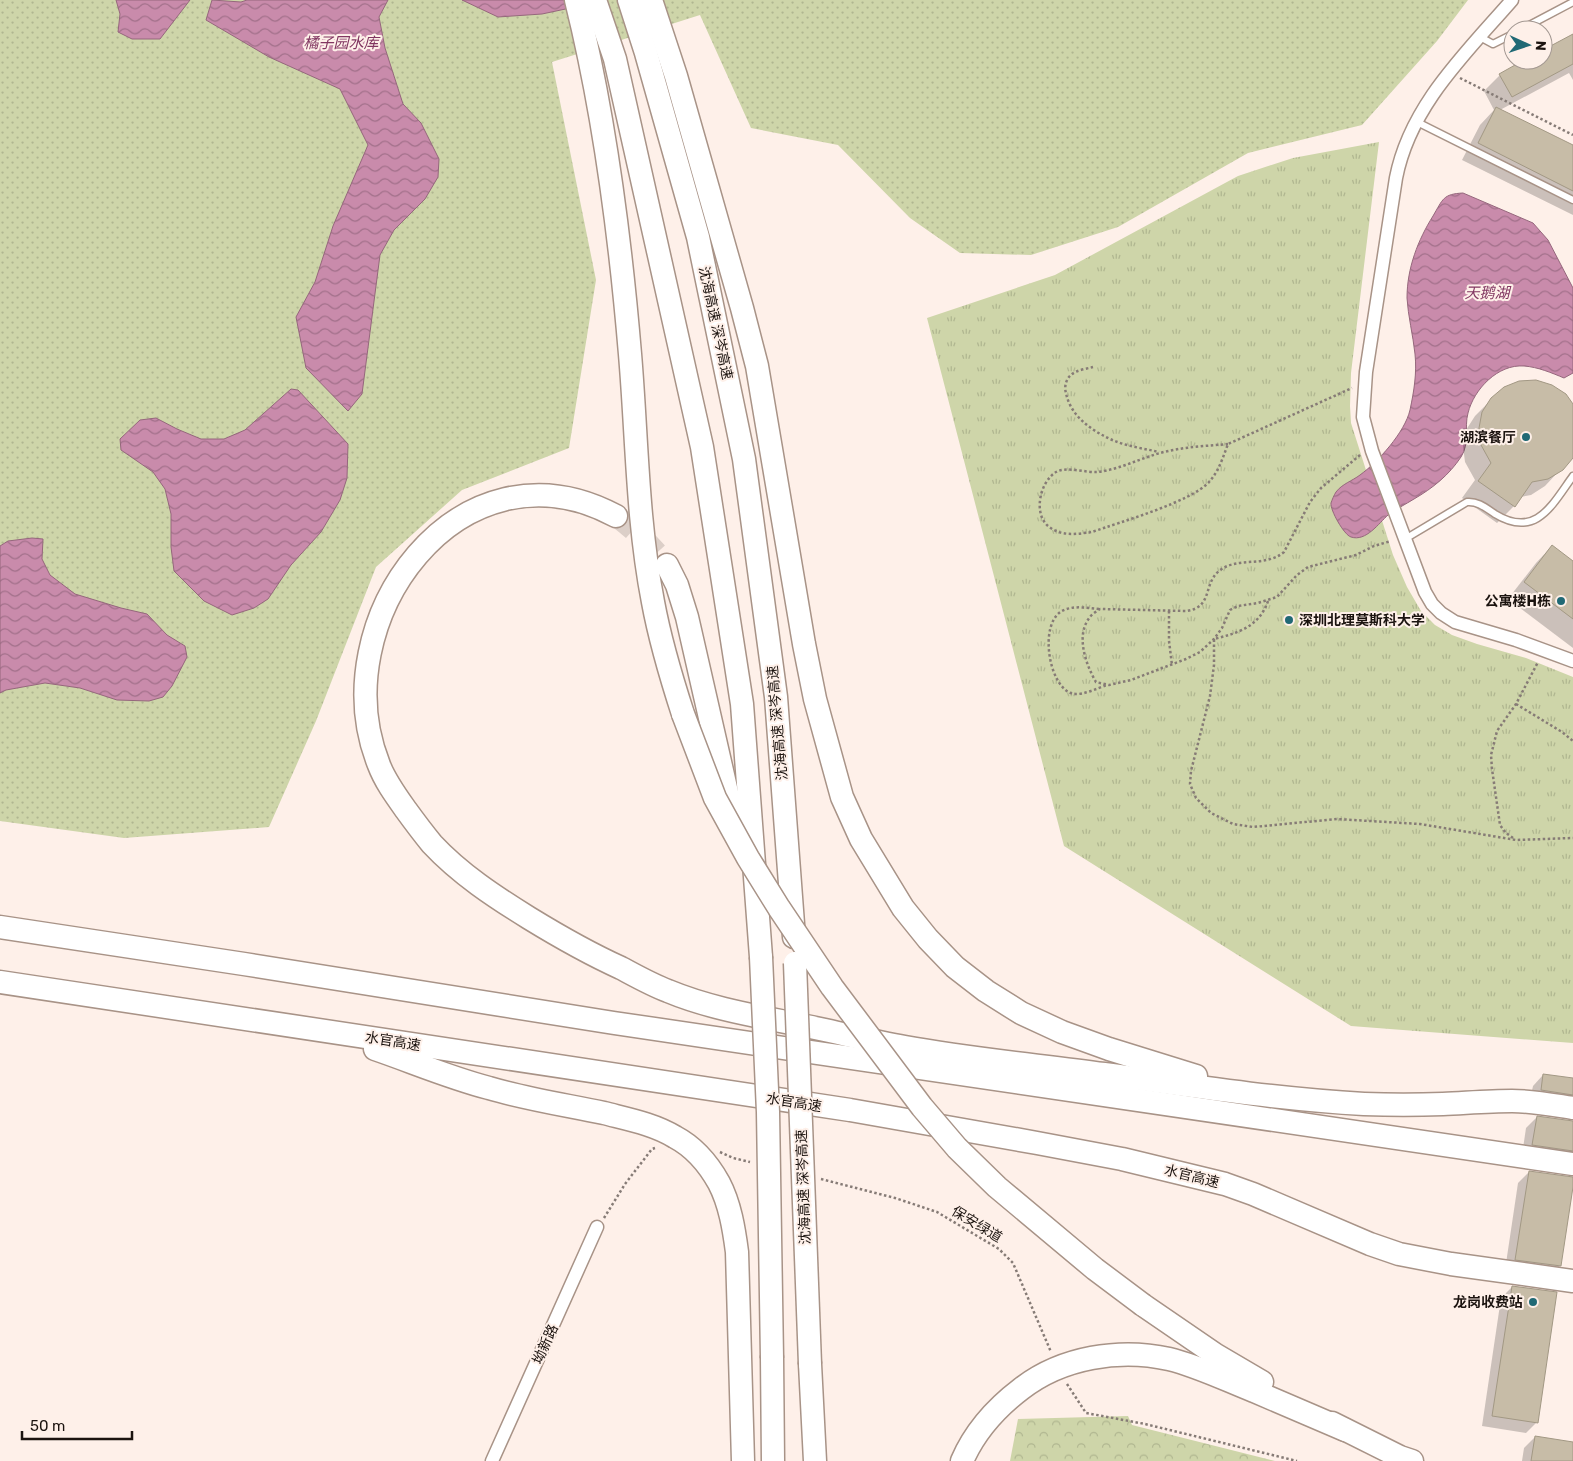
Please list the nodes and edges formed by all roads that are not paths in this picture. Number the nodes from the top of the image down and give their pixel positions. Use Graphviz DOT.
graph roads {
  1 [pos="576,0"];
  2 [pos="595,0"];
  3 [pos="629,0"];
  4 [pos="651,0"];
  5 [pos="1512,0"];
  6 [pos="1573,2"];
  7 [pos="1539,20"];
  8 [pos="1480,37"];
  9 [pos="1503,39"];
  10 [pos="656,50"];
  11 [pos="1415,121"];
  12 [pos="1573,200"];
  13 [pos="1573,476"];
  14 [pos="616,516"];
  15 [pos="1405,539"];
  16 [pos="667,565"];
  17 [pos="1573,661"];
  18 [pos="0,927"];
  19 [pos="761,949"];
  20 [pos="0,982"];
  21 [pos="322,1030"];
  22 [pos="1259,1095"];
  23 [pos="1573,1108"];
  24 [pos="1573,1164"];
  25 [pos="597,1227"];
  26 [pos="1573,1281"];
  27 [pos="1345,1430"];
  28 [pos="492,1461"];
  29 [pos="743,1461"];
  30 [pos="773,1461"];
  31 [pos="815,1461"];
  32 [pos="962,1461"];
  33 [pos="1412,1461"];
  1 -- 27 [label="highway, bridge"];
  2 -- 19 [label="highway"];
  3 -- 10 [label="highway, 沈海高速 深岑高速"];
  4 -- 10 [label="highway"];
  5 -- 8 [label="street"];
  6 -- 7 [label="lane"];
  8 -- 9 [label="lane"];
  8 -- 11 [label="street"];
  10 -- 22 [label="highway"];
  10 -- 31 [label="highway, 沈海高速 深岑高速, bridge"];
  11 -- 12 [label="lane"];
  11 -- 15 [label="street"];
  13 -- 15 [label="lane"];
  14 -- 22 [label="highway"];
  15 -- 17 [label="street"];
  16 -- 19 [label="highway"];
  18 -- 24 [label="highway"];
  19 -- 30 [label="highway, bridge"];
  20 -- 21 [label="highway, 水官高速"];
  21 -- 26 [label="highway, 水官高速"];
  21 -- 29 [label="highway"];
  22 -- 23 [label="highway"];
  25 -- 28 [label="street, 坳新路"];
  27 -- 32 [label="highway"];
  27 -- 33 [label="highway"];
}
